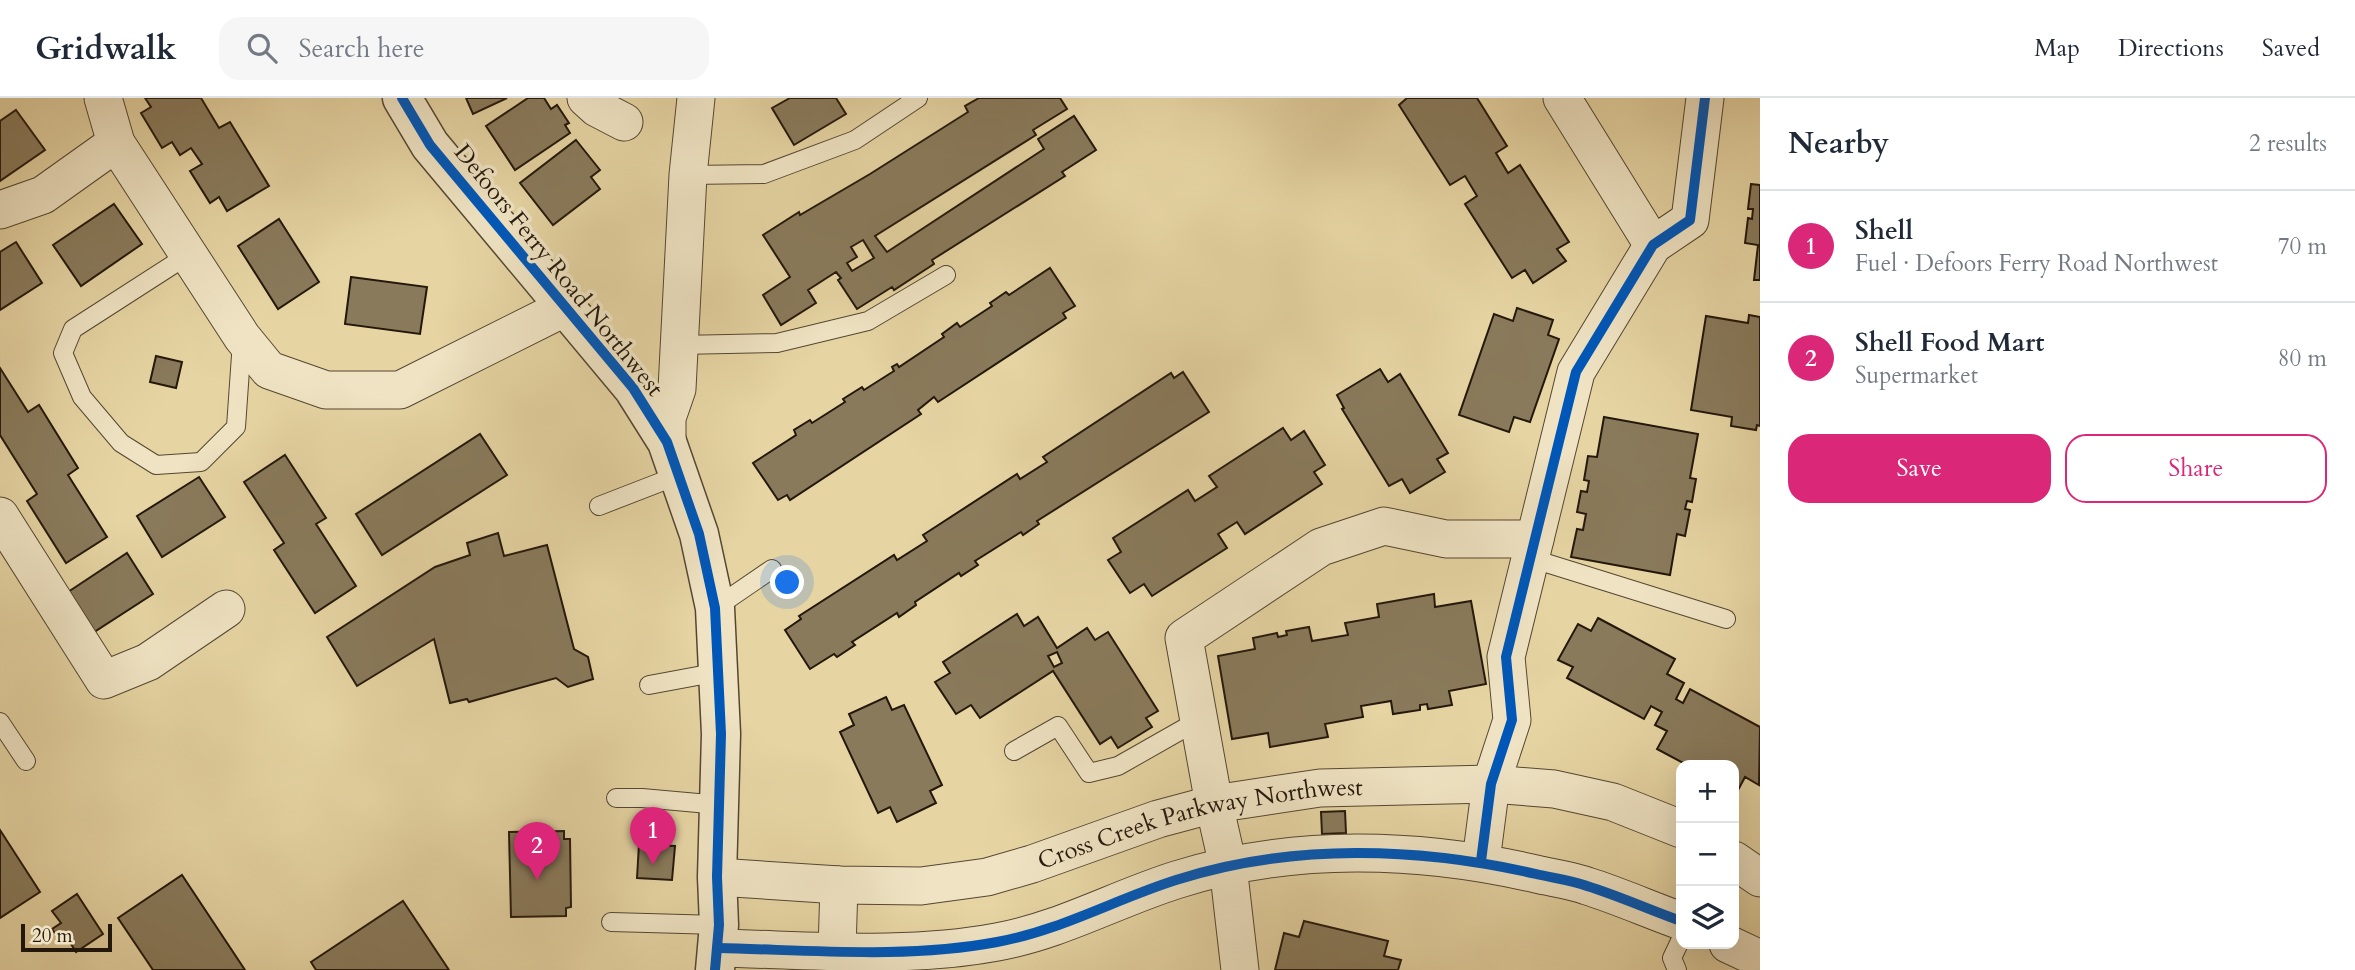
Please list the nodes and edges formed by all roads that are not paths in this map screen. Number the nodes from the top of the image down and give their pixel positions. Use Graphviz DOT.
graph roads {
  1 [pos="103,98"];
  2 [pos="402,98"];
  3 [pos="586,98"];
  4 [pos="696,98"];
  5 [pos="893,98"];
  6 [pos="918,98"];
  7 [pos="1562,98"];
  8 [pos="1705,98"];
  9 [pos="888,118"];
  10 [pos="624,122"];
  11 [pos="116,143"];
  12 [pos="688,175"];
  13 [pos="0,210"];
  14 [pos="1653,245"];
  15 [pos="188,255"];
  16 [pos="946,275"];
  17 [pos="566,307"];
  18 [pos="242,337"];
  19 [pos="679,345"];
  20 [pos="673,459"];
  21 [pos="599,506"];
  22 [pos="0,516"];
  23 [pos="1533,549"];
  24 [pos="772,569"];
  25 [pos="715,608"];
  26 [pos="226,609"];
  27 [pos="1726,619"];
  28 [pos="719,672"];
  29 [pos="649,685"];
  30 [pos="1199,720"];
  31 [pos="0,723"];
  32 [pos="1014,751"];
  33 [pos="26,761"];
  34 [pos="1492,783"];
  35 [pos="616,798"];
  36 [pos="1214,804"];
  37 [pos="720,805"];
  38 [pos="1676,827"];
  39 [pos="1481,862"];
  40 [pos="1739,863"];
  41 [pos="1228,866"];
  42 [pos="717,877"];
  43 [pos="1760,878"];
  44 [pos="839,885"];
  45 [pos="1676,919"];
  46 [pos="611,922"];
  47 [pos="717,948"];
  48 [pos="1676,949"];
  49 [pos="1739,949"];
  50 [pos="837,950"];
  51 [pos="1760,959"];
  52 [pos="1240,970"];
  53 [pos="1677,970"];
  1 -- 11 [label="street"];
  2 -- 17 [label="street, Defoors Ferry Road Northwest"];
  3 -- 10 [label="street"];
  4 -- 12 [label="street"];
  5 -- 9 [label="lane"];
  6 -- 9 [label="lane"];
  7 -- 14 [label="street"];
  8 -- 14 [label="street"];
  9 -- 12 [label="lane"];
  11 -- 13 [label="street"];
  11 -- 15 [label="street"];
  12 -- 19 [label="street"];
  14 -- 23 [label="street"];
  15 -- 18 [label="street"];
  15 -- 18 [label="lane"];
  16 -- 19 [label="lane"];
  17 -- 18 [label="street"];
  17 -- 20 [label="street, Defoors Ferry Road Northwest"];
  19 -- 20 [label="street"];
  20 -- 21 [label="lane"];
  20 -- 25 [label="street, Defoors Ferry Road Northwest"];
  22 -- 26 [label="street"];
  23 -- 27 [label="lane"];
  23 -- 30 [label="street"];
  23 -- 34 [label="street"];
  24 -- 25 [label="lane"];
  25 -- 28 [label="street, Defoors Ferry Road Northwest"];
  28 -- 29 [label="lane"];
  28 -- 37 [label="street, Defoors Ferry Road Northwest"];
  30 -- 32 [label="lane"];
  30 -- 36 [label="street"];
  31 -- 33 [label="lane"];
  34 -- 36 [label="street, Cross Creek Parkway Northwest"];
  34 -- 38 [label="street, Cross Creek Parkway Northwest"];
  34 -- 39 [label="street"];
  35 -- 37 [label="lane"];
  36 -- 41 [label="street"];
  36 -- 44 [label="street, Cross Creek Parkway Northwest"];
  37 -- 42 [label="street, Defoors Ferry Road Northwest"];
  39 -- 41 [label="street, Cross Creek Parkway Northwest"];
  39 -- 45 [label="street, Cross Creek Parkway Northwest"];
  40 -- 43 [label="street"];
  41 -- 50 [label="street, Cross Creek Parkway Northwest"];
  41 -- 52 [label="street"];
  42 -- 44 [label="street, Cross Creek Parkway Northwest"];
  42 -- 47 [label="street, Defoors Ferry Road Northwest"];
  44 -- 50 [label="street"];
  46 -- 47 [label="lane"];
  47 -- 50 [label="street, Cross Creek Parkway Northwest"];
  48 -- 53 [label="lane"];
  49 -- 51 [label="street"];
}
